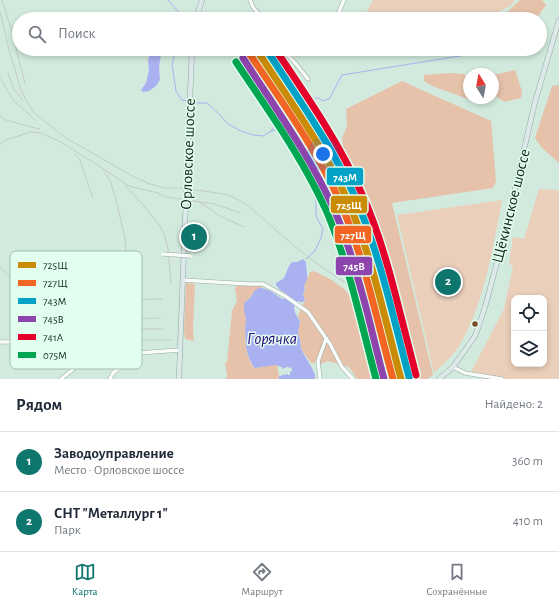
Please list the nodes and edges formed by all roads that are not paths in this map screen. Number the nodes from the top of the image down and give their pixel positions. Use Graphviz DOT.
graph roads {
  1 [pos="202,0"];
  2 [pos="250,0"];
  3 [pos="344,0"];
  4 [pos="198,12"];
  5 [pos="257,12"];
  6 [pos="339,12"];
  7 [pos="559,20"];
  8 [pos="192,56"];
  9 [pos="289,56"];
  10 [pos="308,79"];
  11 [pos="163,254"];
  12 [pos="191,256"];
  13 [pos="183,280"];
  14 [pos="326,339"];
  15 [pos="180,350"];
  16 [pos="142,353"];
  17 [pos="453,367"];
  18 [pos="73,369"];
  19 [pos="119,369"];
  20 [pos="61,379"];
  21 [pos="110,379"];
  22 [pos="179,379"];
  23 [pos="320,379"];
  24 [pos="353,379"];
  25 [pos="439,379"];
  26 [pos="502,379"];
  1 -- 4 [label="main road"];
  2 -- 5 [label="street"];
  3 -- 6 [label="street"];
  7 -- 17 [label="main road, Щёкинское шоссе"];
  8 -- 13 [label="main road, Орловское шоссе"];
  9 -- 10 [label="street"];
  11 -- 12 [label="street, bridge"];
  13 -- 14 [label="street"];
  13 -- 15 [label="main road, Орловское шоссе"];
  14 -- 23 [label="street"];
  14 -- 24 [label="street"];
  15 -- 16 [label="street"];
  15 -- 22 [label="main road, Орловское шоссе"];
  17 -- 25 [label="main road, Щёкинское шоссе"];
  17 -- 26 [label="street"];
  18 -- 20 [label="street"];
  19 -- 21 [label="street"];
}
